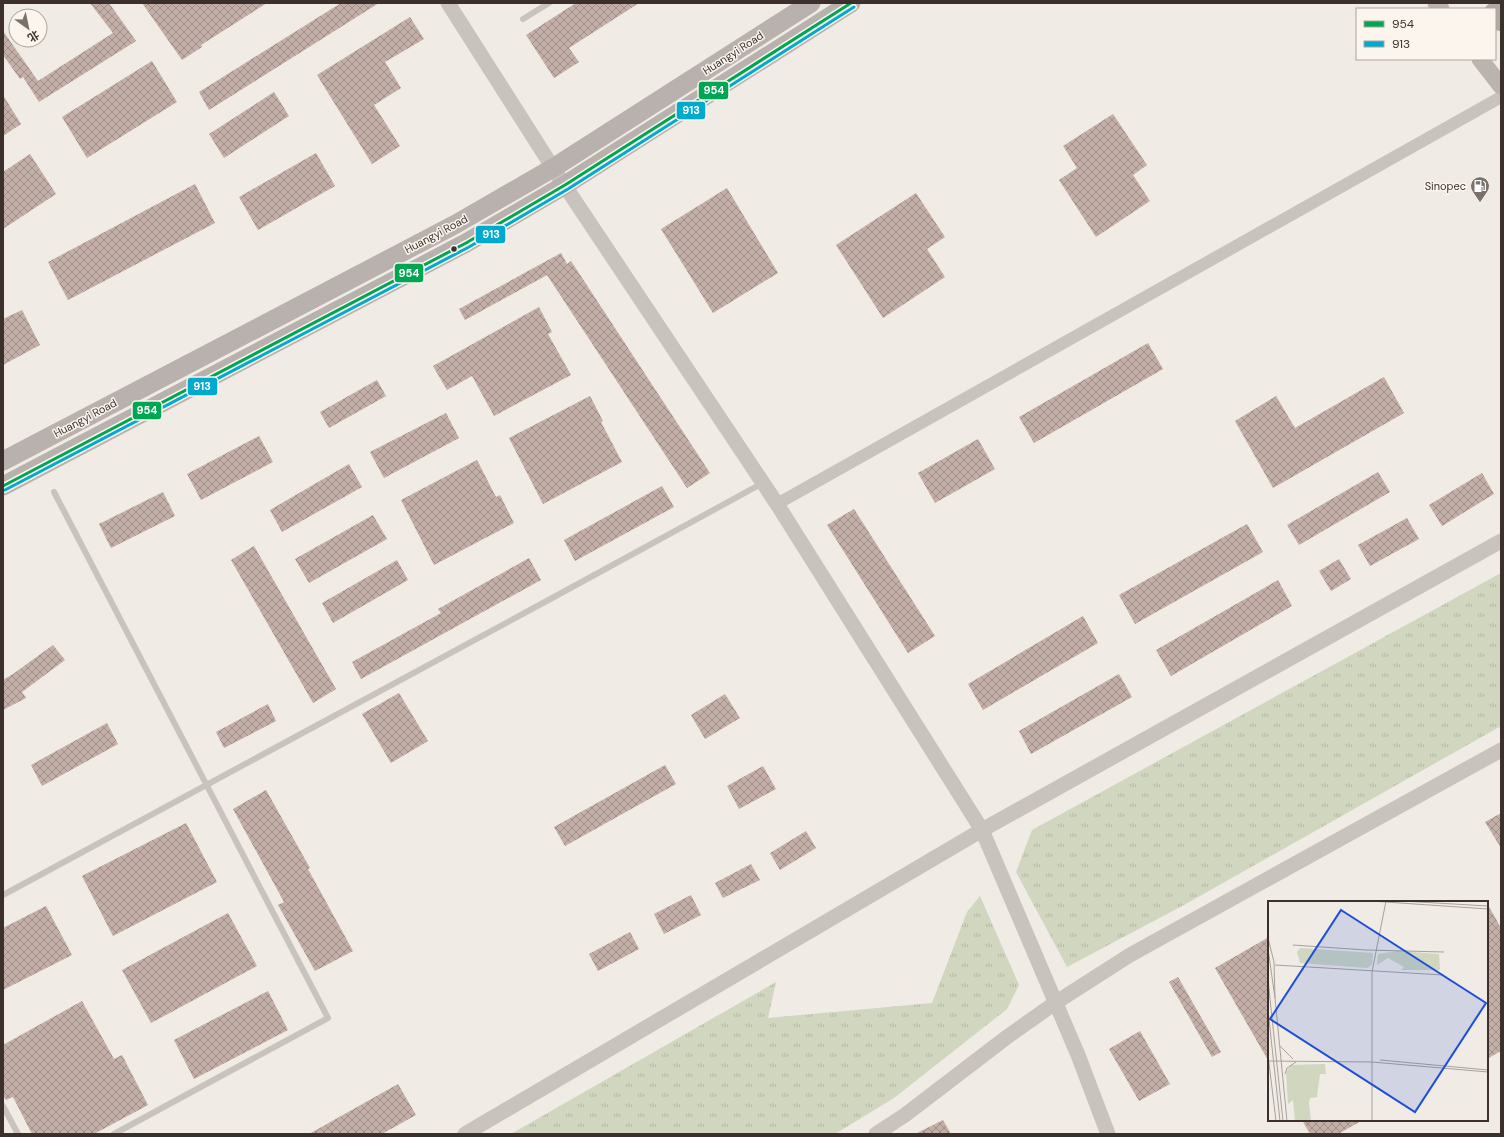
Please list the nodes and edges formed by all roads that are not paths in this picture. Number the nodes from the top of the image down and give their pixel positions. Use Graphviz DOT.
graph roads {
  1 [pos="448,3"];
  2 [pos="549,3"];
  3 [pos="811,3"];
  4 [pos="851,3"];
  5 [pos="524,20"];
  6 [pos="1481,60"];
  7 [pos="1501,86"];
  8 [pos="1501,97"];
  9 [pos="553,168"];
  10 [pos="565,185"];
  11 [pos="3,461"];
  12 [pos="763,483"];
  13 [pos="3,486"];
  14 [pos="54,492"];
  15 [pos="777,504"];
  16 [pos="1501,541"];
  17 [pos="1501,750"];
  18 [pos="206,785"];
  19 [pos="982,830"];
  20 [pos="3,894"];
  21 [pos="1055,1003"];
  22 [pos="3,1106"];
  23 [pos="18,1134"];
  24 [pos="114,1134"];
  25 [pos="465,1134"];
  26 [pos="876,1134"];
  27 [pos="1108,1134"];
  1 -- 9 [label="street"];
  2 -- 5 [label="lane"];
  3 -- 9 [label="main road, Huangyi Road"];
  4 -- 10 [label="main road, Huangyi Road"];
  6 -- 7 [label="main road"];
  8 -- 15 [label="street"];
  9 -- 10 [label="street"];
  9 -- 11 [label="main road, Huangyi Road"];
  10 -- 12 [label="street"];
  10 -- 13 [label="main road, Huangyi Road"];
  12 -- 15 [label="street"];
  12 -- 18 [label="lane"];
  14 -- 18 [label="lane"];
  15 -- 19 [label="street"];
  16 -- 19 [label="street"];
  17 -- 21 [label="street"];
  18 -- 20 [label="lane"];
  18 -- 24 [label="lane"];
  19 -- 21 [label="street"];
  19 -- 25 [label="street"];
  21 -- 26 [label="street"];
  21 -- 27 [label="street"];
  22 -- 23 [label="lane"];
}
